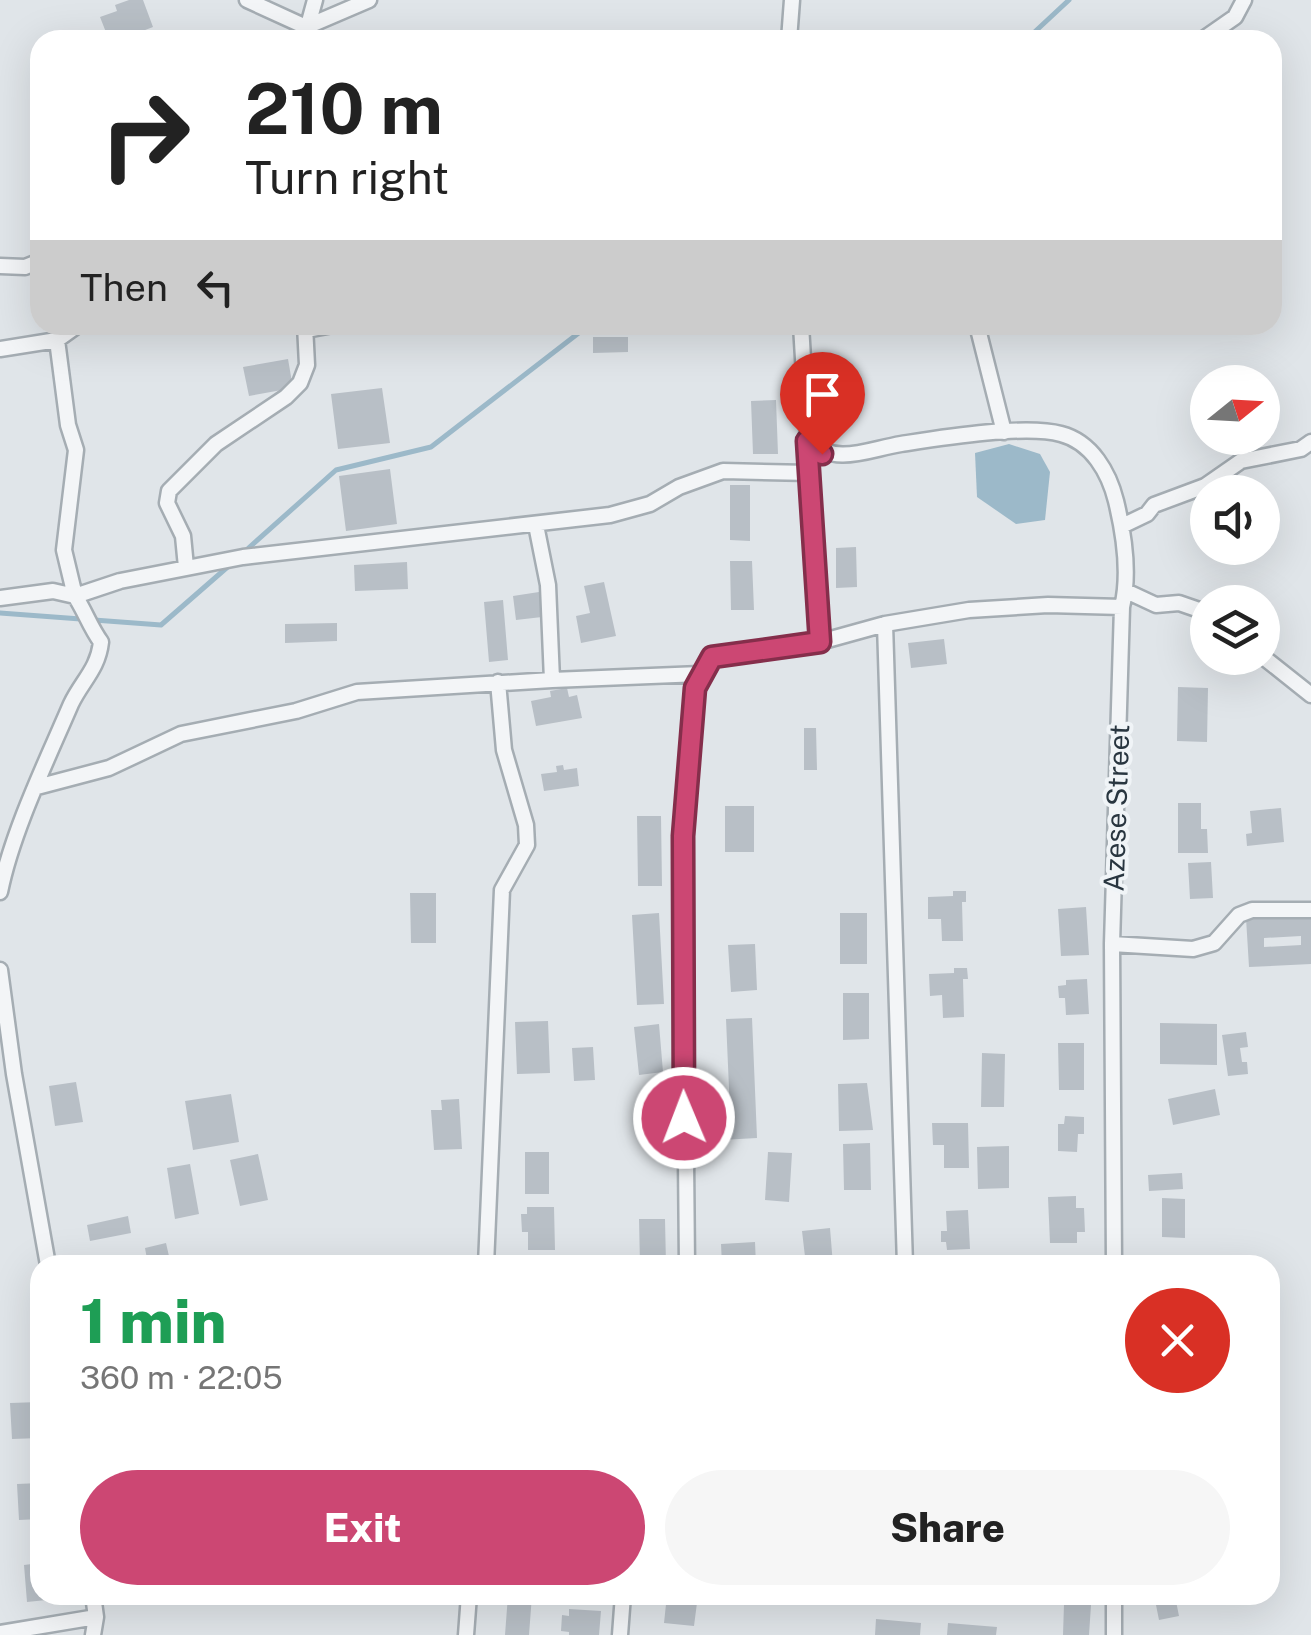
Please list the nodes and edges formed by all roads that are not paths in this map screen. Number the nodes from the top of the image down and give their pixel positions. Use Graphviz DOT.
graph roads {
  1 [pos="247,0"];
  2 [pos="315,0"];
  3 [pos="369,0"];
  4 [pos="792,0"];
  5 [pos="1244,0"];
  6 [pos="300,30"];
  7 [pos="306,30"];
  8 [pos="311,30"];
  9 [pos="789,30"];
  10 [pos="1216,30"];
  11 [pos="30,265"];
  12 [pos="0,266"];
  13 [pos="65,335"];
  14 [pos="305,335"];
  15 [pos="802,335"];
  16 [pos="980,335"];
  17 [pos="58,340"];
  18 [pos="0,349"];
  19 [pos="1004,432"];
  20 [pos="807,441"];
  21 [pos="1311,442"];
  22 [pos="810,473"];
  23 [pos="536,525"];
  24 [pos="1122,526"];
  25 [pos="186,567"];
  26 [pos="1126,591"];
  27 [pos="75,596"];
  28 [pos="0,598"];
  29 [pos="1122,607"];
  30 [pos="1190,607"];
  31 [pos="885,624"];
  32 [pos="820,642"];
  33 [pos="1280,671"];
  34 [pos="700,674"];
  35 [pos="552,680"];
  36 [pos="498,682"];
  37 [pos="1310,695"];
  38 [pos="37,787"];
  39 [pos="0,892"];
  40 [pos="1311,910"];
  41 [pos="1112,944"];
  42 [pos="0,970"];
  43 [pos="46,1255"];
  44 [pos="486,1255"];
  45 [pos="687,1255"];
  46 [pos="905,1255"];
  47 [pos="1114,1255"];
  48 [pos="94,1605"];
  49 [pos="468,1605"];
  50 [pos="622,1605"];
  51 [pos="1114,1605"];
  52 [pos="96,1617"];
  53 [pos="0,1634"];
  54 [pos="92,1635"];
  55 [pos="466,1635"];
  56 [pos="620,1635"];
  57 [pos="1114,1635"];
  1 -- 6 [label="street"];
  2 -- 7 [label="street"];
  3 -- 8 [label="street"];
  4 -- 9 [label="street"];
  5 -- 10 [label="street"];
  11 -- 12 [label="street"];
  13 -- 17 [label="street"];
  14 -- 25 [label="street"];
  15 -- 20 [label="street"];
  16 -- 19 [label="street"];
  17 -- 18 [label="street"];
  17 -- 27 [label="street"];
  19 -- 20 [label="street, Azese Street"];
  19 -- 24 [label="street, Azese Street"];
  20 -- 22 [label="street"];
  21 -- 24 [label="street"];
  22 -- 23 [label="street"];
  22 -- 32 [label="street"];
  23 -- 25 [label="street"];
  23 -- 35 [label="street"];
  24 -- 26 [label="street, Azese Street"];
  25 -- 27 [label="street"];
  26 -- 29 [label="street, Azese Street"];
  26 -- 30 [label="street"];
  27 -- 28 [label="street"];
  27 -- 38 [label="street"];
  29 -- 31 [label="street"];
  29 -- 41 [label="street, Azese Street"];
  31 -- 32 [label="street"];
  31 -- 46 [label="street"];
  32 -- 34 [label="street"];
  33 -- 37 [label="street"];
  34 -- 35 [label="street"];
  34 -- 45 [label="street"];
  35 -- 36 [label="street"];
  36 -- 38 [label="street"];
  36 -- 44 [label="street"];
  38 -- 39 [label="street"];
  40 -- 41 [label="street"];
  41 -- 47 [label="street, Azese Street"];
  42 -- 43 [label="street"];
  48 -- 52 [label="street"];
  49 -- 55 [label="street"];
  50 -- 56 [label="street"];
  51 -- 57 [label="street"];
  52 -- 53 [label="street"];
  52 -- 54 [label="street"];
}
